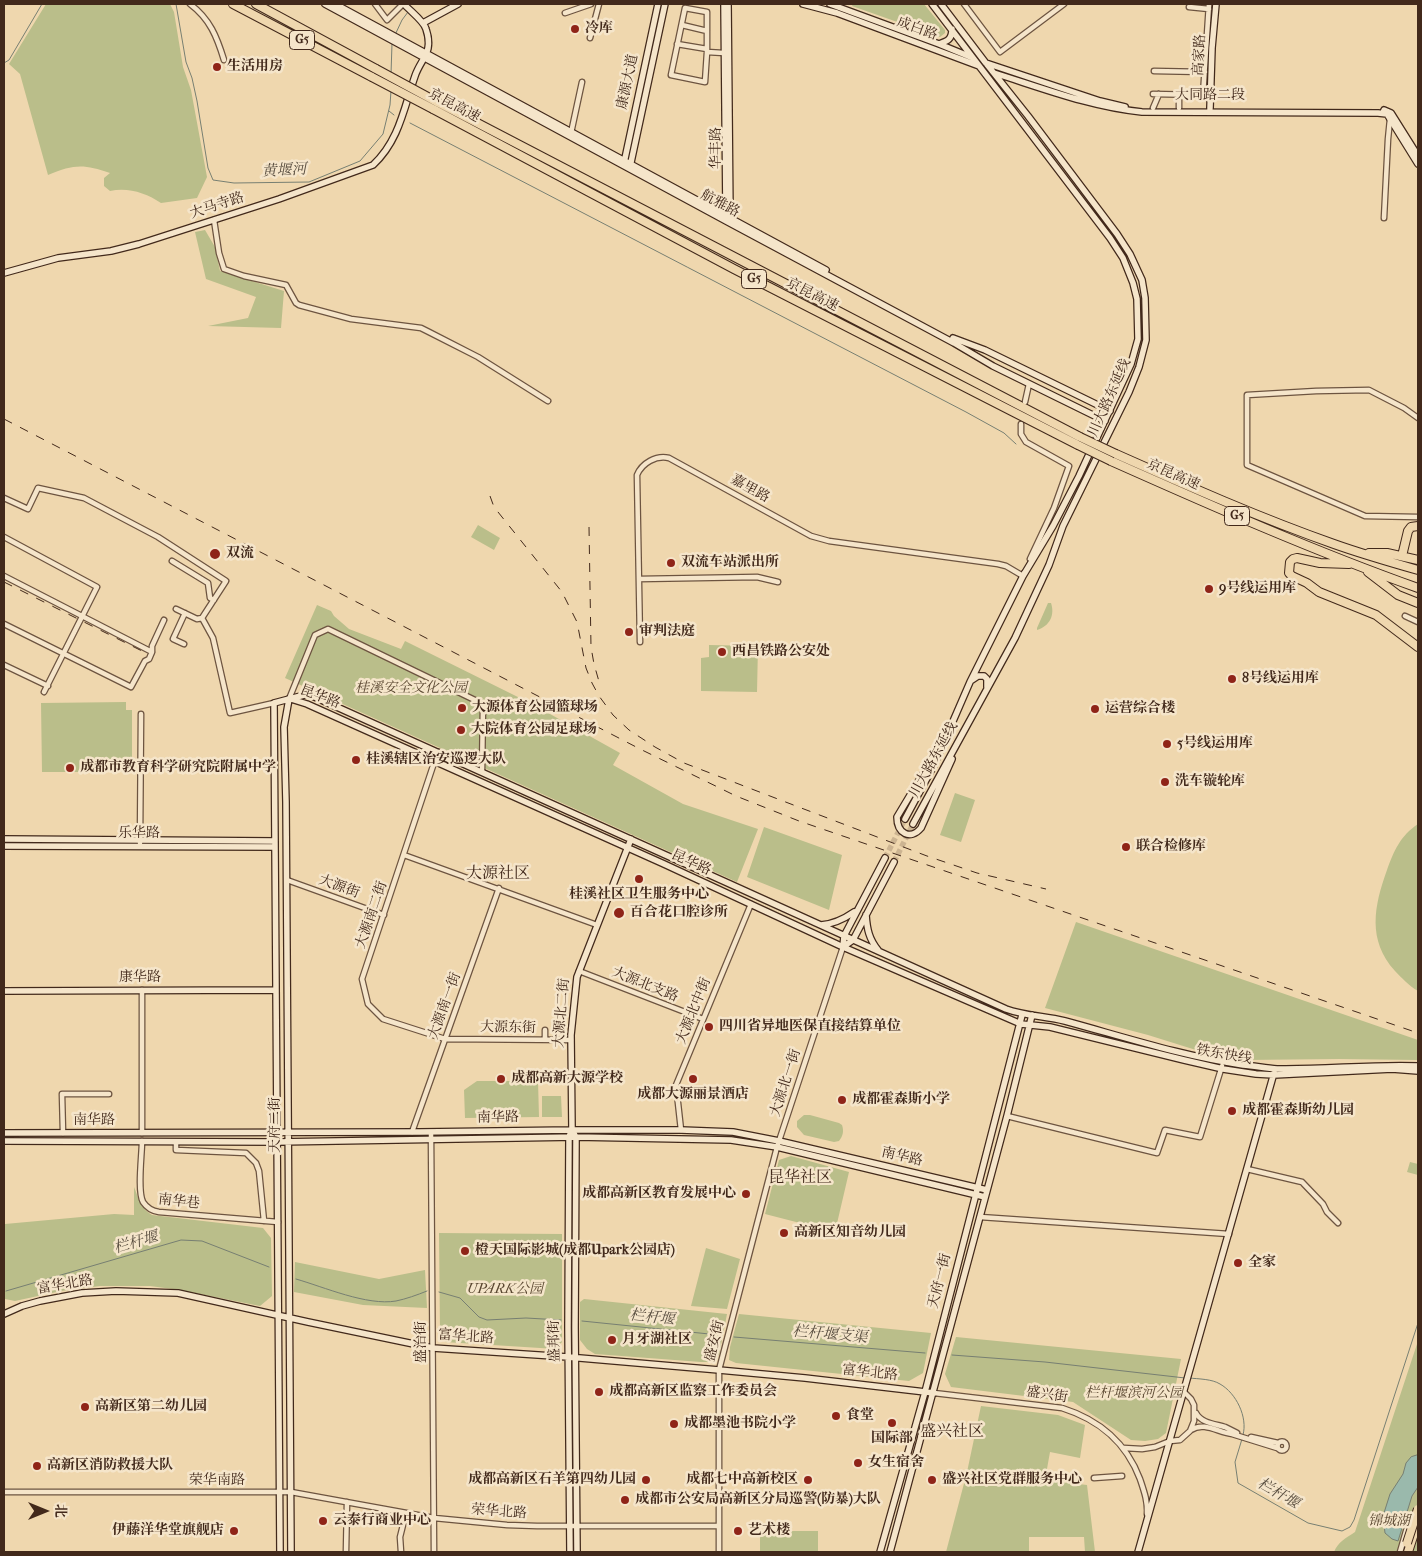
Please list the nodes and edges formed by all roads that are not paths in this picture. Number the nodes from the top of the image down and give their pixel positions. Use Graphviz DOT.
graph roads {
  1 [pos="190,4"];
  2 [pos="233,4"];
  3 [pos="256,4"];
  4 [pos="325,4"];
  5 [pos="336,4"];
  6 [pos="375,4"];
  7 [pos="456,4"];
  8 [pos="591,4"];
  9 [pos="599,4"];
  10 [pos="658,4"];
  11 [pos="665,4"];
  12 [pos="724,4"];
  13 [pos="728,4"];
  14 [pos="803,4"];
  15 [pos="830,4"];
  16 [pos="932,4"];
  17 [pos="940,4"];
  18 [pos="964,4"];
  19 [pos="1064,4"];
  20 [pos="404,5"];
  21 [pos="1208,6"];
  22 [pos="1216,6"];
  23 [pos="1189,7"];
  24 [pos="565,13"];
  25 [pos="423,23"];
  26 [pos="682,25"];
  27 [pos="952,30"];
  28 [pos="707,31"];
  29 [pos="390,36"];
  30 [pos="590,38"];
  31 [pos="677,44"];
  32 [pos="939,44"];
  33 [pos="707,51"];
  34 [pos="724,53"];
  35 [pos="426,56"];
  36 [pos="973,58"];
  37 [pos="224,60"];
  38 [pos="982,64"];
  39 [pos="1154,71"];
  40 [pos="993,72"];
  41 [pos="1204,72"];
  42 [pos="1211,72"];
  43 [pos="582,82"];
  44 [pos="1179,94"];
  45 [pos="435,105"];
  46 [pos="1153,108"];
  47 [pos="1179,108"];
  48 [pos="1210,108"];
  49 [pos="1391,116"];
  50 [pos="571,133"];
  51 [pos="1418,156"];
  52 [pos="623,164"];
  53 [pos="1418,164"];
  54 [pos="630,167"];
  55 [pos="1384,218"];
  56 [pos="728,219"];
  57 [pos="214,220"];
  58 [pos="4,273"];
  59 [pos="1029,384"];
  60 [pos="548,401"];
  61 [pos="1025,402"];
  62 [pos="1110,410"];
  63 [pos="1418,418"];
  64 [pos="1105,421"];
  65 [pos="1021,424"];
  66 [pos="1079,441"];
  67 [pos="4,498"];
  68 [pos="1418,517"];
  69 [pos="1418,526"];
  70 [pos="4,537"];
  71 [pos="1361,554"];
  72 [pos="1402,556"];
  73 [pos="1418,560"];
  74 [pos="172,561"];
  75 [pos="1354,564"];
  76 [pos="1365,569"];
  77 [pos="1418,570"];
  78 [pos="4,576"];
  79 [pos="1023,576"];
  80 [pos="639,579"];
  81 [pos="778,582"];
  82 [pos="1418,588"];
  83 [pos="214,600"];
  84 [pos="1418,603"];
  85 [pos="176,609"];
  86 [pos="184,613"];
  87 [pos="81,616"];
  88 [pos="1405,616"];
  89 [pos="202,618"];
  90 [pos="164,620"];
  91 [pos="1418,622"];
  92 [pos="4,624"];
  93 [pos="640,642"];
  94 [pos="184,644"];
  95 [pos="1418,647"];
  96 [pos="152,652"];
  97 [pos="64,654"];
  98 [pos="4,665"];
  99 [pos="970,682"];
  100 [pos="48,686"];
  101 [pos="987,689"];
  102 [pos="44,692"];
  103 [pos="289,699"];
  104 [pos="274,703"];
  105 [pos="141,714"];
  106 [pos="950,728"];
  107 [pos="963,733"];
  108 [pos="439,752"];
  109 [pos="435,760"];
  110 [pos="482,772"];
  111 [pos="905,820"];
  112 [pos="913,824"];
  113 [pos="4,839"];
  114 [pos="631,839"];
  115 [pos="140,843"];
  116 [pos="275,844"];
  117 [pos="4,846"];
  118 [pos="627,848"];
  119 [pos="404,855"];
  120 [pos="885,858"];
  121 [pos="894,862"];
  122 [pos="286,880"];
  123 [pos="499,888"];
  124 [pos="751,904"];
  125 [pos="856,911"];
  126 [pos="384,915"];
  127 [pos="866,915"];
  128 [pos="597,924"];
  129 [pos="819,925"];
  130 [pos="844,936"];
  131 [pos="853,940"];
  132 [pos="843,947"];
  133 [pos="879,951"];
  134 [pos="579,971"];
  135 [pos="4,990"];
  136 [pos="142,990"];
  137 [pos="276,990"];
  138 [pos="1022,1015"];
  139 [pos="1032,1015"];
  140 [pos="703,1019"];
  141 [pos="1021,1024"];
  142 [pos="1030,1025"];
  143 [pos="545,1030"];
  144 [pos="445,1039"];
  145 [pos="545,1040"];
  146 [pos="571,1040"];
  147 [pos="1222,1065"];
  148 [pos="1418,1066"];
  149 [pos="1418,1071"];
  150 [pos="1275,1072"];
  151 [pos="109,1094"];
  152 [pos="1007,1116"];
  153 [pos="572,1130"];
  154 [pos="681,1130"];
  155 [pos="277,1132"];
  156 [pos="288,1132"];
  157 [pos="412,1132"];
  158 [pos="4,1133"];
  159 [pos="63,1133"];
  160 [pos="142,1133"];
  161 [pos="431,1135"];
  162 [pos="569,1137"];
  163 [pos="576,1137"];
  164 [pos="4,1141"];
  165 [pos="142,1141"];
  166 [pos="779,1141"];
  167 [pos="176,1142"];
  168 [pos="277,1142"];
  169 [pos="288,1142"];
  170 [pos="777,1147"];
  171 [pos="1247,1169"];
  172 [pos="977,1188"];
  173 [pos="986,1190"];
  174 [pos="975,1195"];
  175 [pos="985,1198"];
  176 [pos="980,1217"];
  177 [pos="264,1221"];
  178 [pos="278,1222"];
  179 [pos="1338,1223"];
  180 [pos="1229,1234"];
  181 [pos="4,1314"];
  182 [pos="278,1315"];
  183 [pos="290,1317"];
  184 [pos="433,1348"];
  185 [pos="568,1357"];
  186 [pos="576,1358"];
  187 [pos="719,1370"];
  188 [pos="1185,1389"];
  189 [pos="924,1392"];
  190 [pos="934,1393"];
  191 [pos="1195,1411"];
  192 [pos="1190,1431"];
  193 [pos="1236,1434"];
  194 [pos="1170,1441"];
  195 [pos="1278,1446"];
  196 [pos="1124,1448"];
  197 [pos="1122,1476"];
  198 [pos="1094,1478"];
  199 [pos="4,1492"];
  200 [pos="280,1492"];
  201 [pos="291,1492"];
  202 [pos="347,1502"];
  203 [pos="1418,1509"];
  204 [pos="406,1513"];
  205 [pos="434,1518"];
  206 [pos="1418,1519"];
  207 [pos="1146,1523"];
  208 [pos="577,1525"];
  209 [pos="569,1526"];
  210 [pos="719,1526"];
  211 [pos="280,1552"];
  212 [pos="291,1552"];
  213 [pos="346,1552"];
  214 [pos="401,1552"];
  215 [pos="434,1552"];
  216 [pos="570,1552"];
  217 [pos="577,1552"];
  218 [pos="719,1552"];
  219 [pos="880,1552"];
  220 [pos="890,1552"];
  221 [pos="1138,1552"];
  222 [pos="1402,1552"];
  223 [pos="1408,1552"];
  1 -- 37 [label="street"];
  2 -- 45 [label="highway, 京昆高速 / G5, bridge"];
  3 -- 45 [label="highway, 京昆高速 / G5, bridge"];
  4 -- 29 [label="main road, 航雅路"];
  5 -- 29 [label="main road, 航雅路"];
  6 -- 20 [label="street"];
  7 -- 25 [label="main road"];
  8 -- 24 [label="street"];
  9 -- 30 [label="street"];
  10 -- 52 [label="main road, 康源大道"];
  11 -- 54 [label="main road"];
  12 -- 34 [label="main road, 华丰路"];
  13 -- 56 [label="main road, 华丰路"];
  14 -- 38 [label="main road, 成白路"];
  15 -- 32 [label="main road, 成白路"];
  16 -- 27 [label="main road"];
  17 -- 38 [label="main road, 川大路东延线"];
  18 -- 19 [label="street"];
  20 -- 25 [label="main road"];
  21 -- 22 [label="street"];
  21 -- 23 [label="street"];
  21 -- 41 [label="street"];
  22 -- 42 [label="main road, 高家路"];
  25 -- 35 [label="main road"];
  26 -- 28 [label="street"];
  26 -- 28 [label="street"];
  26 -- 31 [label="street"];
  27 -- 32 [label="main road"];
  27 -- 36 [label="main road"];
  28 -- 33 [label="street"];
  29 -- 35 [label="main road, 航雅路"];
  31 -- 33 [label="street"];
  31 -- 33 [label="street"];
  32 -- 36 [label="main road, 成白路"];
  33 -- 34 [label="street"];
  34 -- 56 [label="main road, 华丰路"];
  35 -- 50 [label="main road, 航雅路"];
  35 -- 52 [label="main road, 航雅路"];
  35 -- 57 [label="main road, 大马寺路"];
  36 -- 38 [label="main road, 成白路"];
  38 -- 40 [label="main road, 川大路东延线"];
  38 -- 46 [label="main road, 大同路二段"];
  38 -- 62 [label="main road, 川大路东延线"];
  39 -- 41 [label="street"];
  40 -- 49 [label="main road, 大同路二段"];
  40 -- 101 [label="main road, 川大路东延线"];
  41 -- 42 [label="street"];
  41 -- 44 [label="street"];
  42 -- 48 [label="main road, 高家路"];
  43 -- 50 [label="street"];
  44 -- 46 [label="street"];
  44 -- 47 [label="street"];
  45 -- 66 [label="highway, 京昆高速 / G5"];
  46 -- 47 [label="main road, 大同路二段"];
  47 -- 48 [label="main road, 大同路二段"];
  48 -- 49 [label="main road, 大同路二段"];
  49 -- 51 [label="main road"];
  49 -- 53 [label="main road"];
  49 -- 55 [label="street"];
  50 -- 52 [label="main road, 航雅路"];
  52 -- 54 [label="main road, 航雅路"];
  54 -- 56 [label="main road, 航雅路"];
  56 -- 59 [label="main road, 航雅路"];
  56 -- 62 [label="main road, 航雅路"];
  57 -- 58 [label="main road, 大马寺路"];
  57 -- 60 [label="street"];
  59 -- 61 [label="street"];
  59 -- 64 [label="main road, 航雅路"];
  62 -- 64 [label="main road, 川大路东延线"];
  63 -- 68 [label="street"];
  64 -- 79 [label="main road, 川大路东延线"];
  65 -- 79 [label="street"];
  66 -- 71 [label="highway, 京昆高速 / G5, bridge"];
  66 -- 75 [label="highway, 京昆高速 / G5, bridge"];
  67 -- 83 [label="street"];
  69 -- 72 [label="highway"];
  70 -- 87 [label="street"];
  71 -- 72 [label="highway, G5"];
  71 -- 77 [label="highway, 京昆高速"];
  72 -- 73 [label="highway, G5"];
  74 -- 83 [label="street"];
  75 -- 76 [label="highway, 京昆高速 / G5"];
  75 -- 95 [label="highway"];
  76 -- 82 [label="highway"];
  76 -- 84 [label="highway, G5"];
  78 -- 87 [label="street"];
  79 -- 80 [label="street, 嘉里路"];
  79 -- 99 [label="main road, 川大路东延线"];
  80 -- 81 [label="street"];
  80 -- 93 [label="street, 嘉里路"];
  83 -- 89 [label="street"];
  85 -- 86 [label="street"];
  86 -- 89 [label="street"];
  86 -- 94 [label="street"];
  87 -- 96 [label="street"];
  87 -- 97 [label="street"];
  88 -- 91 [label="street"];
  89 -- 104 [label="street"];
  90 -- 96 [label="street"];
  92 -- 97 [label="street"];
  96 -- 97 [label="street"];
  97 -- 100 [label="street"];
  98 -- 100 [label="street"];
  99 -- 101 [label="main road"];
  99 -- 106 [label="main road, 川大路东延线"];
  100 -- 102 [label="street"];
  101 -- 107 [label="main road, 川大路东延线"];
  103 -- 104 [label="main road"];
  103 -- 108 [label="main road, 昆华路"];
  103 -- 109 [label="main road, 昆华路"];
  103 -- 110 [label="street"];
  103 -- 122 [label="main road, 天府二街"];
  104 -- 116 [label="main road, 天府二街"];
  105 -- 115 [label="street"];
  106 -- 107 [label="main road"];
  106 -- 111 [label="main road, 川大路东延线"];
  107 -- 112 [label="main road, 川大路东延线"];
  108 -- 109 [label="street, 大源南二街"];
  108 -- 110 [label="main road, 昆华路"];
  109 -- 118 [label="main road, 昆华路"];
  109 -- 119 [label="street, 大源南二街"];
  110 -- 114 [label="main road, 昆华路"];
  113 -- 115 [label="main road, 乐华路"];
  114 -- 118 [label="main road, 大源北二街"];
  114 -- 129 [label="main road, 昆华路"];
  115 -- 116 [label="main road, 乐华路"];
  115 -- 117 [label="main road, 乐华路"];
  116 -- 137 [label="main road, 天府二街"];
  118 -- 124 [label="main road, 昆华路"];
  118 -- 128 [label="main road, 大源北二街"];
  119 -- 123 [label="street"];
  119 -- 126 [label="street, 大源南二街"];
  120 -- 125 [label="main road"];
  121 -- 127 [label="main road"];
  122 -- 126 [label="street, 大源街"];
  122 -- 156 [label="main road, 天府二街"];
  123 -- 128 [label="street"];
  123 -- 144 [label="street, 大源南一街"];
  124 -- 132 [label="main road, 昆华路"];
  124 -- 140 [label="street, 大源北中街"];
  125 -- 129 [label="main road"];
  125 -- 130 [label="main road"];
  126 -- 144 [label="street, 大源南二街"];
  127 -- 131 [label="main road"];
  127 -- 133 [label="main road"];
  128 -- 134 [label="main road, 大源北二街"];
  129 -- 130 [label="main road, 昆华路"];
  130 -- 131 [label="main road, 昆华路"];
  130 -- 132 [label="main road"];
  131 -- 132 [label="main road"];
  131 -- 133 [label="main road, 昆华路"];
  132 -- 141 [label="main road, 昆华路"];
  132 -- 166 [label="street, 大源北一街"];
  133 -- 138 [label="main road, 昆华路"];
  134 -- 140 [label="street, 大源北支路"];
  134 -- 146 [label="main road, 大源北二街"];
  135 -- 136 [label="main road, 康华路"];
  136 -- 137 [label="main road, 康华路"];
  136 -- 160 [label="street"];
  137 -- 155 [label="main road, 天府二街"];
  138 -- 139 [label="main road, 昆华路"];
  138 -- 141 [label="main road, 天府一街"];
  139 -- 142 [label="main road, 天府一街"];
  139 -- 147 [label="main road, 铁东快线"];
  140 -- 154 [label="street, 大源北中街"];
  141 -- 142 [label="main road, 昆华路"];
  141 -- 172 [label="main road, 天府一街"];
  142 -- 147 [label="main road, 铁东快线"];
  142 -- 152 [label="main road, 天府一街"];
  143 -- 145 [label="street"];
  144 -- 145 [label="street, 大源东街"];
  144 -- 157 [label="street, 大源南一街"];
  145 -- 146 [label="street, 大源东街"];
  146 -- 153 [label="main road, 大源北二街"];
  147 -- 150 [label="main road, 铁东快线"];
  147 -- 152 [label="street"];
  148 -- 150 [label="main road, 铁东快线"];
  149 -- 150 [label="main road, 铁东快线"];
  150 -- 171 [label="main road"];
  151 -- 159 [label="street"];
  152 -- 173 [label="main road, 天府一街"];
  153 -- 154 [label="main road, 南华路"];
  153 -- 161 [label="main road, 南华路"];
  153 -- 162 [label="main road, 盛邦街"];
  153 -- 163 [label="main road, 大源北二街"];
  154 -- 166 [label="main road, 南华路"];
  155 -- 156 [label="main road, 南华路"];
  155 -- 160 [label="main road, 南华路"];
  155 -- 168 [label="main road, 天府二街"];
  156 -- 157 [label="main road, 南华路"];
  156 -- 169 [label="main road, 天府二街"];
  157 -- 161 [label="main road, 南华路"];
  158 -- 159 [label="main road, 南华路"];
  159 -- 160 [label="main road, 南华路"];
  161 -- 162 [label="main road, 南华路"];
  161 -- 169 [label="main road, 南华路"];
  161 -- 184 [label="street, 盛治街"];
  162 -- 163 [label="main road, 南华路"];
  162 -- 185 [label="main road, 盛邦街"];
  163 -- 170 [label="main road, 南华路"];
  163 -- 186 [label="main road, 盛邦街"];
  164 -- 165 [label="main road, 南华路"];
  165 -- 167 [label="main road, 南华路"];
  165 -- 177 [label="street, 南华巷"];
  166 -- 170 [label="street, 盛安街"];
  166 -- 172 [label="main road, 南华路"];
  167 -- 168 [label="main road, 南华路"];
  167 -- 177 [label="street"];
  168 -- 169 [label="main road, 南华路"];
  168 -- 178 [label="main road, 天府二街"];
  169 -- 183 [label="main road, 天府二街"];
  170 -- 174 [label="main road, 南华路"];
  170 -- 187 [label="street, 盛安街"];
  171 -- 179 [label="street"];
  171 -- 180 [label="main road"];
  172 -- 173 [label="main road, 南华路"];
  172 -- 174 [label="main road, 天府一街"];
  173 -- 175 [label="main road, 天府一街"];
  174 -- 175 [label="main road, 南华路"];
  174 -- 189 [label="main road, 天府一街"];
  175 -- 176 [label="main road, 天府一街"];
  176 -- 180 [label="street"];
  176 -- 190 [label="main road, 天府一街"];
  177 -- 178 [label="street, 南华巷"];
  178 -- 182 [label="main road, 天府二街"];
  180 -- 188 [label="main road"];
  181 -- 182 [label="main road, 富华北路"];
  182 -- 183 [label="main road, 富华北路"];
  182 -- 200 [label="main road, 天府二街"];
  183 -- 184 [label="main road, 富华北路"];
  183 -- 201 [label="main road, 天府二街"];
  184 -- 185 [label="main road, 富华北路"];
  184 -- 205 [label="street, 盛治街"];
  185 -- 186 [label="main road, 富华北路"];
  185 -- 209 [label="main road, 盛邦街"];
  186 -- 187 [label="main road, 富华北路"];
  186 -- 208 [label="main road, 盛邦街"];
  187 -- 189 [label="main road, 富华北路"];
  187 -- 210 [label="street, 盛安街"];
  188 -- 191 [label="street"];
  188 -- 194 [label="main road"];
  189 -- 190 [label="main road, 富华北路"];
  189 -- 219 [label="main road, 天府一街"];
  190 -- 196 [label="street, 盛兴街"];
  190 -- 220 [label="main road, 天府一街"];
  191 -- 192 [label="street"];
  191 -- 193 [label="street"];
  192 -- 193 [label="street"];
  192 -- 194 [label="street"];
  193 -- 195 [label="street"];
  194 -- 196 [label="street"];
  194 -- 207 [label="main road"];
  196 -- 207 [label="street, 盛兴街"];
  197 -- 198 [label="street"];
  199 -- 200 [label="street, 荣华南路"];
  200 -- 201 [label="street, 荣华北路"];
  200 -- 211 [label="main road, 天府二街"];
  201 -- 202 [label="street, 荣华北路"];
  201 -- 212 [label="main road, 天府二街"];
  202 -- 204 [label="street, 荣华北路"];
  202 -- 213 [label="street"];
  203 -- 222 [label="highway, bridge"];
  204 -- 205 [label="street, 荣华北路"];
  204 -- 214 [label="street"];
  205 -- 209 [label="street, 荣华北路"];
  205 -- 215 [label="street, 盛治街"];
  206 -- 222 [label="street"];
  206 -- 223 [label="highway, bridge"];
  207 -- 221 [label="main road, 盛兴街"];
  208 -- 209 [label="street, 荣华北路"];
  208 -- 210 [label="street, 荣华北路"];
  208 -- 217 [label="main road, 盛邦街"];
  209 -- 216 [label="main road, 盛邦街"];
  210 -- 218 [label="street, 盛安街"];
}
